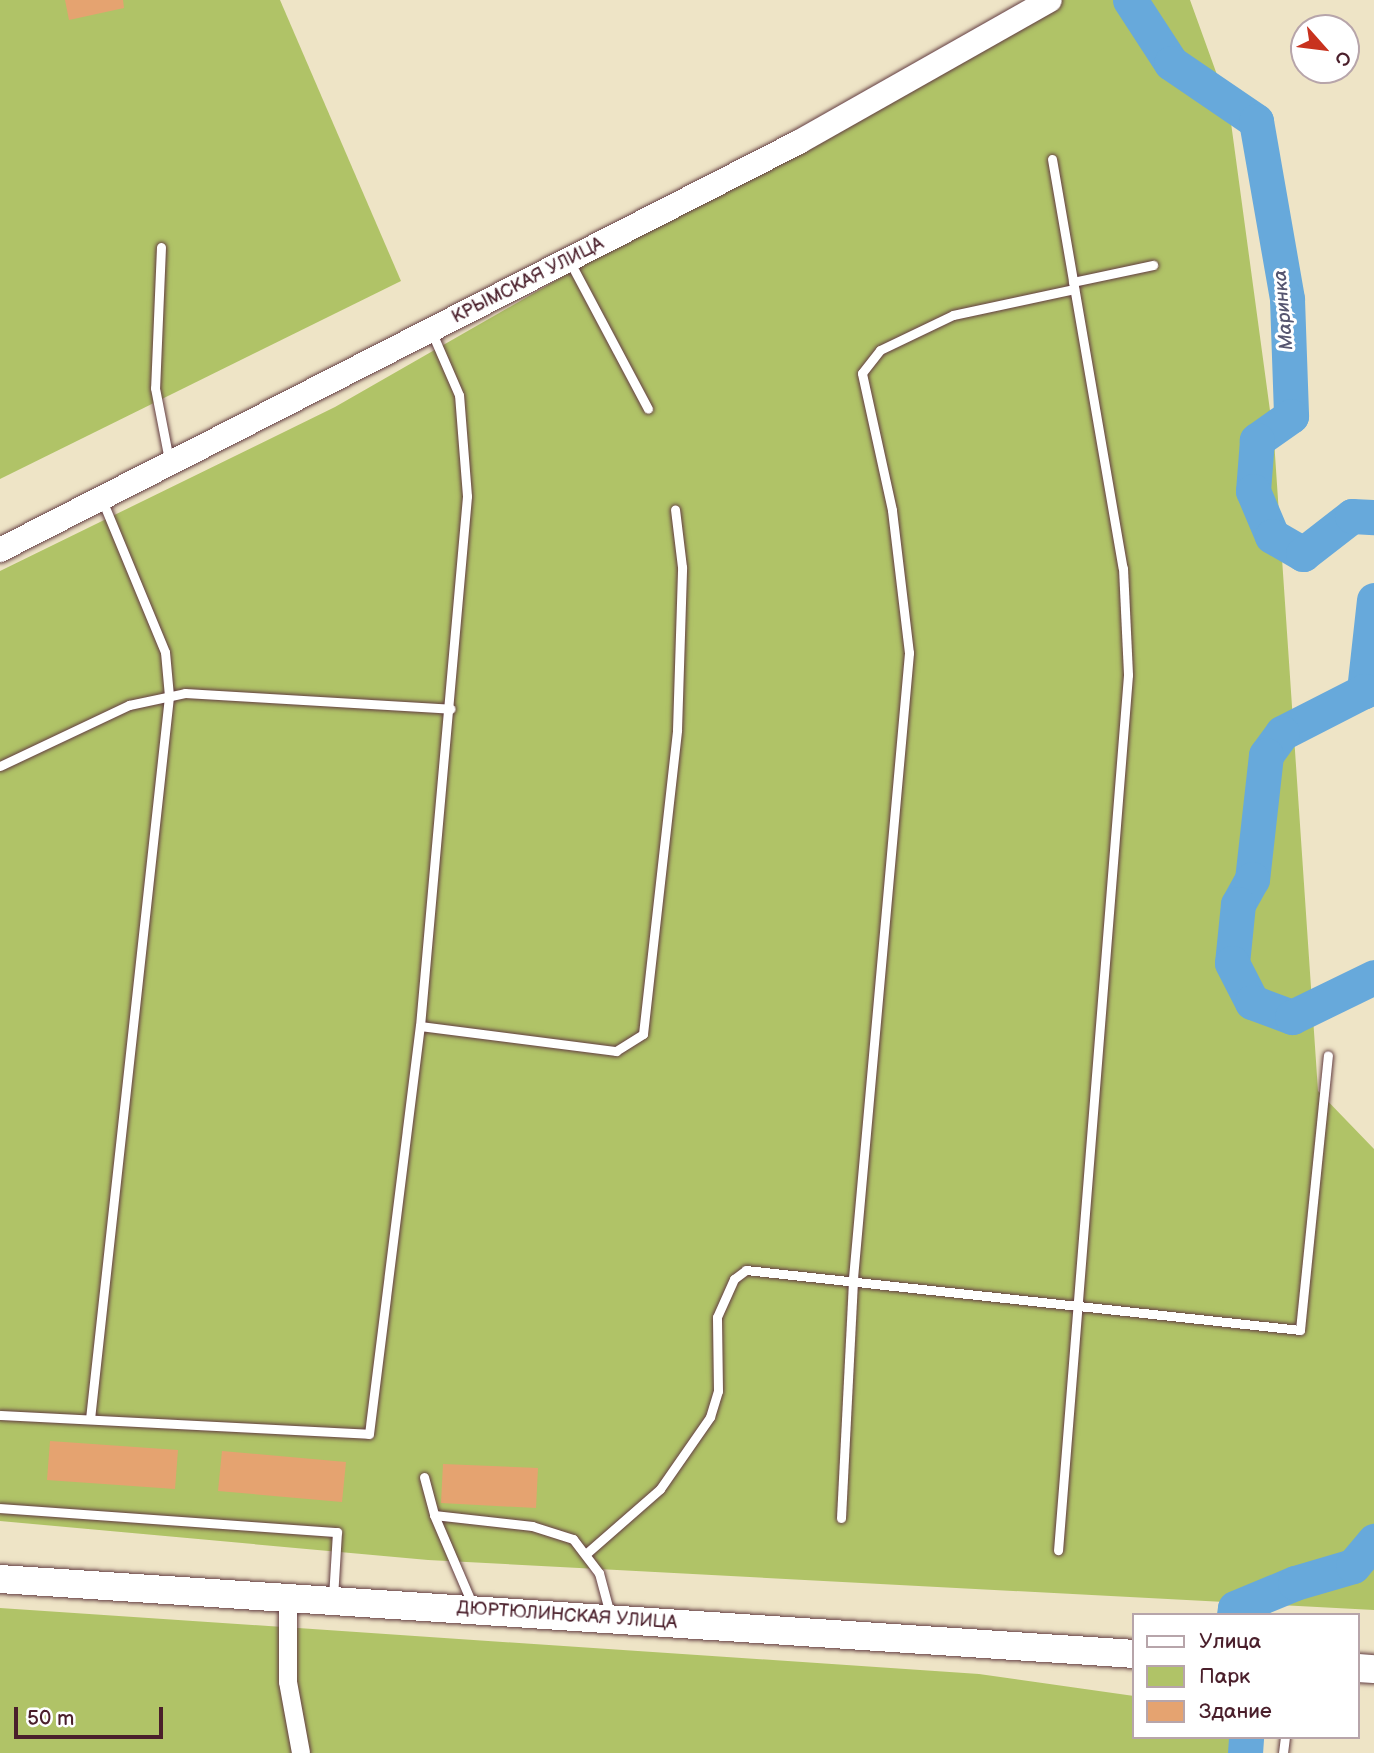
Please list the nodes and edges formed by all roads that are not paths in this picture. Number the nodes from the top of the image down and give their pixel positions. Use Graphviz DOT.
graph roads {
  1 [pos="1050,0"];
  2 [pos="1052,159"];
  3 [pos="161,247"];
  4 [pos="569,261"];
  5 [pos="1153,265"];
  6 [pos="1073,286"];
  7 [pos="431,331"];
  8 [pos="648,409"];
  9 [pos="171,465"];
  10 [pos="102,500"];
  11 [pos="675,509"];
  12 [pos="2,543"];
  13 [pos="169,696"];
  14 [pos="451,709"];
  15 [pos="0,766"];
  16 [pos="420,1026"];
  17 [pos="1328,1055"];
  18 [pos="853,1278"];
  19 [pos="1077,1303"];
  20 [pos="0,1415"];
  21 [pos="90,1419"];
  22 [pos="424,1477"];
  23 [pos="0,1508"];
  24 [pos="434,1515"];
  25 [pos="841,1518"];
  26 [pos="1058,1550"];
  27 [pos="589,1552"];
  28 [pos="0,1579"];
  29 [pos="288,1599"];
  30 [pos="333,1601"];
  31 [pos="475,1610"];
  32 [pos="611,1619"];
  33 [pos="1132,1654"];
  34 [pos="301,1753"];
  1 -- 4 [label="main road, КРЫМСКАЯ УЛИЦА"];
  2 -- 6 [label="lane"];
  3 -- 9 [label="lane"];
  4 -- 7 [label="main road, КРЫМСКАЯ УЛИЦА"];
  4 -- 8 [label="lane"];
  5 -- 6 [label="lane"];
  6 -- 18 [label="lane"];
  6 -- 19 [label="lane"];
  7 -- 9 [label="main road, КРЫМСКАЯ УЛИЦА"];
  7 -- 14 [label="lane"];
  9 -- 10 [label="main road, КРЫМСКАЯ УЛИЦА"];
  10 -- 12 [label="main road, КРЫМСКАЯ УЛИЦА"];
  10 -- 13 [label="lane"];
  11 -- 16 [label="lane"];
  13 -- 14 [label="lane"];
  13 -- 15 [label="lane"];
  13 -- 21 [label="lane"];
  14 -- 16 [label="lane"];
  16 -- 21 [label="lane"];
  17 -- 19 [label="lane"];
  18 -- 19 [label="lane"];
  18 -- 25 [label="lane"];
  18 -- 27 [label="lane"];
  19 -- 26 [label="lane"];
  20 -- 21 [label="lane"];
  22 -- 24 [label="lane"];
  23 -- 30 [label="lane"];
  24 -- 27 [label="lane"];
  24 -- 31 [label="lane"];
  27 -- 32 [label="lane"];
  28 -- 29 [label="main road, ДЮРТЮЛИНСКАЯ УЛИЦА"];
  29 -- 30 [label="main road, ДЮРТЮЛИНСКАЯ УЛИЦА"];
  29 -- 34 [label="street"];
  30 -- 31 [label="main road, ДЮРТЮЛИНСКАЯ УЛИЦА"];
  31 -- 32 [label="main road, ДЮРТЮЛИНСКАЯ УЛИЦА"];
  32 -- 33 [label="main road, ДЮРТЮЛИНСКАЯ УЛИЦА"];
}
